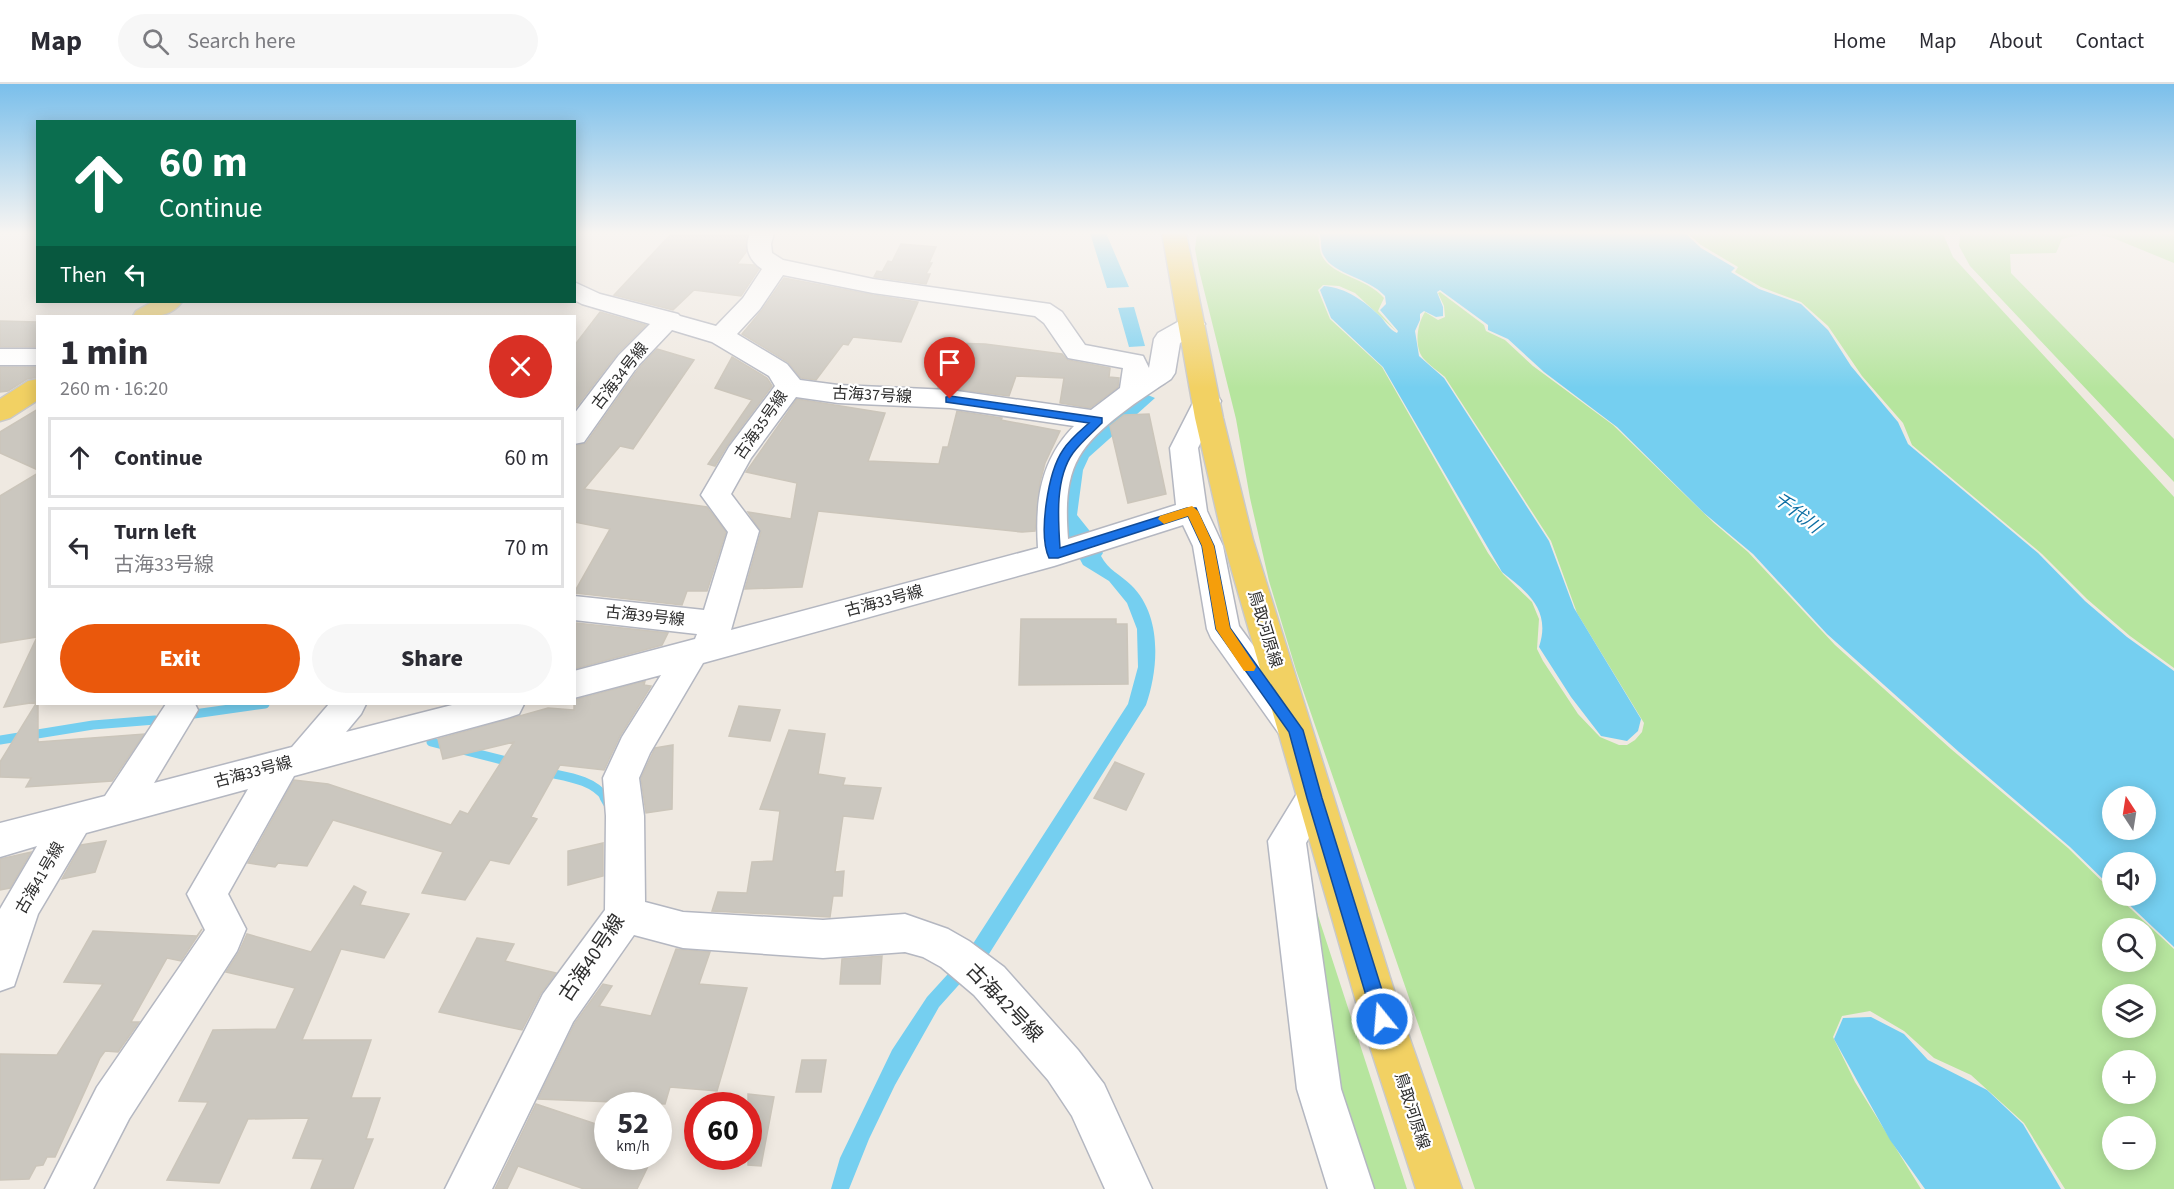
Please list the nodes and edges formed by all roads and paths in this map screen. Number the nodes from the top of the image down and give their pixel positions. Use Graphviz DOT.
graph roads {
  1 [pos="767,285"];
  2 [pos="866,285"];
  3 [pos="1184,285"];
  4 [pos="576,290"];
  5 [pos="167,303"];
  6 [pos="147,315"];
  7 [pos="669,319"];
  8 [pos="1192,324"];
  9 [pos="721,336"];
  10 [pos="0,357"];
  11 [pos="36,357"];
  12 [pos="789,387"];
  13 [pos="36,388"];
  14 [pos="1133,391"];
  15 [pos="1207,400"];
  16 [pos="0,412"];
  17 [pos="1098,420"];
  18 [pos="576,432"];
  19 [pos="1192,511"];
  20 [pos="1054,555"];
  21 [pos="576,609"];
  22 [pos="705,642"];
  23 [pos="576,684"];
  24 [pos="348,705"];
  25 [pos="503,705"];
  26 [pos="181,710"];
  27 [pos="1296,730"];
  28 [pos="293,761"];
  29 [pos="1314,798"];
  30 [pos="117,809"];
  31 [pos="74,820"];
  32 [pos="0,840"];
  33 [pos="625,915"];
  34 [pos="0,972"];
  35 [pos="68,1189"];
  36 [pos="468,1189"];
  37 [pos="1129,1189"];
  38 [pos="1351,1189"];
  39 [pos="1438,1189"];
  1 -- 9 [label="street"];
  2 -- 14 [label="street"];
  3 -- 8 [label="main road, 鳥取河原線"];
  4 -- 7 [label="street, 古海35号線"];
  5 -- 6 [label="main road"];
  7 -- 9 [label="street, 古海35号線"];
  7 -- 18 [label="street, 古海34号線"];
  8 -- 14 [label="street"];
  8 -- 15 [label="main road, 鳥取河原線"];
  9 -- 12 [label="street, 古海35号線"];
  10 -- 11 [label="street"];
  12 -- 17 [label="street, 古海37号線"];
  12 -- 22 [label="street, 古海35号線"];
  13 -- 16 [label="main road"];
  14 -- 17 [label="street"];
  15 -- 19 [label="street"];
  15 -- 27 [label="main road, 鳥取河原線"];
  17 -- 20 [label="street"];
  19 -- 20 [label="street, 古海33号線"];
  19 -- 27 [label="street"];
  20 -- 22 [label="street, 古海33号線"];
  21 -- 22 [label="street, 古海39号線"];
  22 -- 23 [label="street, 古海33号線"];
  22 -- 33 [label="street, 古海40号線"];
  24 -- 28 [label="street"];
  25 -- 28 [label="street, 古海33号線"];
  26 -- 30 [label="street"];
  27 -- 29 [label="main road, 鳥取河原線"];
  28 -- 30 [label="street, 古海33号線"];
  28 -- 35 [label="street"];
  29 -- 38 [label="street"];
  29 -- 39 [label="main road, 鳥取河原線"];
  30 -- 31 [label="street, 古海33号線"];
  31 -- 32 [label="street, 古海33号線"];
  31 -- 34 [label="street, 古海41号線"];
  33 -- 36 [label="street, 古海40号線"];
  33 -- 37 [label="street, 古海42号線"];
}
